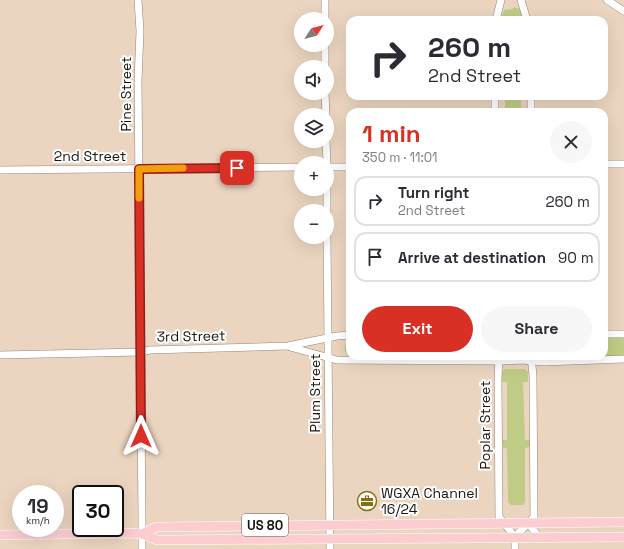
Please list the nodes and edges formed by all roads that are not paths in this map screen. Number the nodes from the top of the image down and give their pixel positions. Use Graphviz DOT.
graph roads {
  1 [pos="138,0"];
  2 [pos="325,0"];
  3 [pos="501,0"];
  4 [pos="521,0"];
  5 [pos="608,0"];
  6 [pos="624,11"];
  7 [pos="325,12"];
  8 [pos="497,16"];
  9 [pos="526,16"];
  10 [pos="608,164"];
  11 [pos="624,164"];
  12 [pos="294,167"];
  13 [pos="334,167"];
  14 [pos="346,167"];
  15 [pos="139,169"];
  16 [pos="0,170"];
  17 [pos="327,244"];
  18 [pos="608,334"];
  19 [pos="624,334"];
  20 [pos="346,336"];
  21 [pos="328,338"];
  22 [pos="288,346"];
  23 [pos="141,352"];
  24 [pos="0,355"];
  25 [pos="328,358"];
  26 [pos="624,359"];
  27 [pos="346,360"];
  28 [pos="499,360"];
  29 [pos="531,360"];
  30 [pos="538,360"];
  31 [pos="597,360"];
  32 [pos="608,360"];
  33 [pos="624,522"];
  34 [pos="528,523"];
  35 [pos="329,524"];
  36 [pos="504,524"];
  37 [pos="142,534"];
  38 [pos="0,535"];
  39 [pos="515,537"];
  40 [pos="539,537"];
  41 [pos="624,537"];
  42 [pos="330,544"];
  43 [pos="142,549"];
  44 [pos="515,549"];
  1 -- 15 [label="street, Pine Street"];
  2 -- 7 [label="street"];
  3 -- 8 [label="street"];
  4 -- 9 [label="street"];
  5 -- 6 [label="street"];
  10 -- 11 [label="street"];
  12 -- 15 [label="street, 2nd Street"];
  13 -- 14 [label="street"];
  15 -- 16 [label="street, 2nd Street"];
  15 -- 23 [label="street, Pine Street"];
  17 -- 21 [label="street, Plum Street"];
  18 -- 19 [label="street"];
  20 -- 21 [label="street, 3rd Street"];
  21 -- 22 [label="street, 3rd Street"];
  21 -- 25 [label="street, Plum Street"];
  22 -- 23 [label="street, 3rd Street"];
  22 -- 25 [label="street, 3rd Street"];
  23 -- 24 [label="street, 3rd Street"];
  23 -- 37 [label="street, Pine Street"];
  25 -- 27 [label="street, 3rd Street"];
  25 -- 35 [label="street, Plum Street"];
  26 -- 32 [label="street, 3rd Street"];
  28 -- 36 [label="street, Poplar Street"];
  29 -- 34 [label="street"];
  30 -- 31 [label="street, 3rd Street"];
  33 -- 34 [label="main road, US 80"];
  34 -- 36 [label="main road, US 80"];
  34 -- 39 [label="street"];
  34 -- 40 [label="street"];
  35 -- 36 [label="main road, US 80"];
  35 -- 37 [label="main road, US 80"];
  35 -- 42 [label="street, Plum Street"];
  36 -- 39 [label="street, Poplar Street"];
  37 -- 38 [label="main road, US 80"];
  37 -- 42 [label="main road, US 80"];
  37 -- 43 [label="street, Pine Street"];
  39 -- 40 [label="main road, US 80"];
  39 -- 42 [label="main road, US 80"];
  39 -- 44 [label="street"];
  40 -- 41 [label="main road, US 80"];
}
